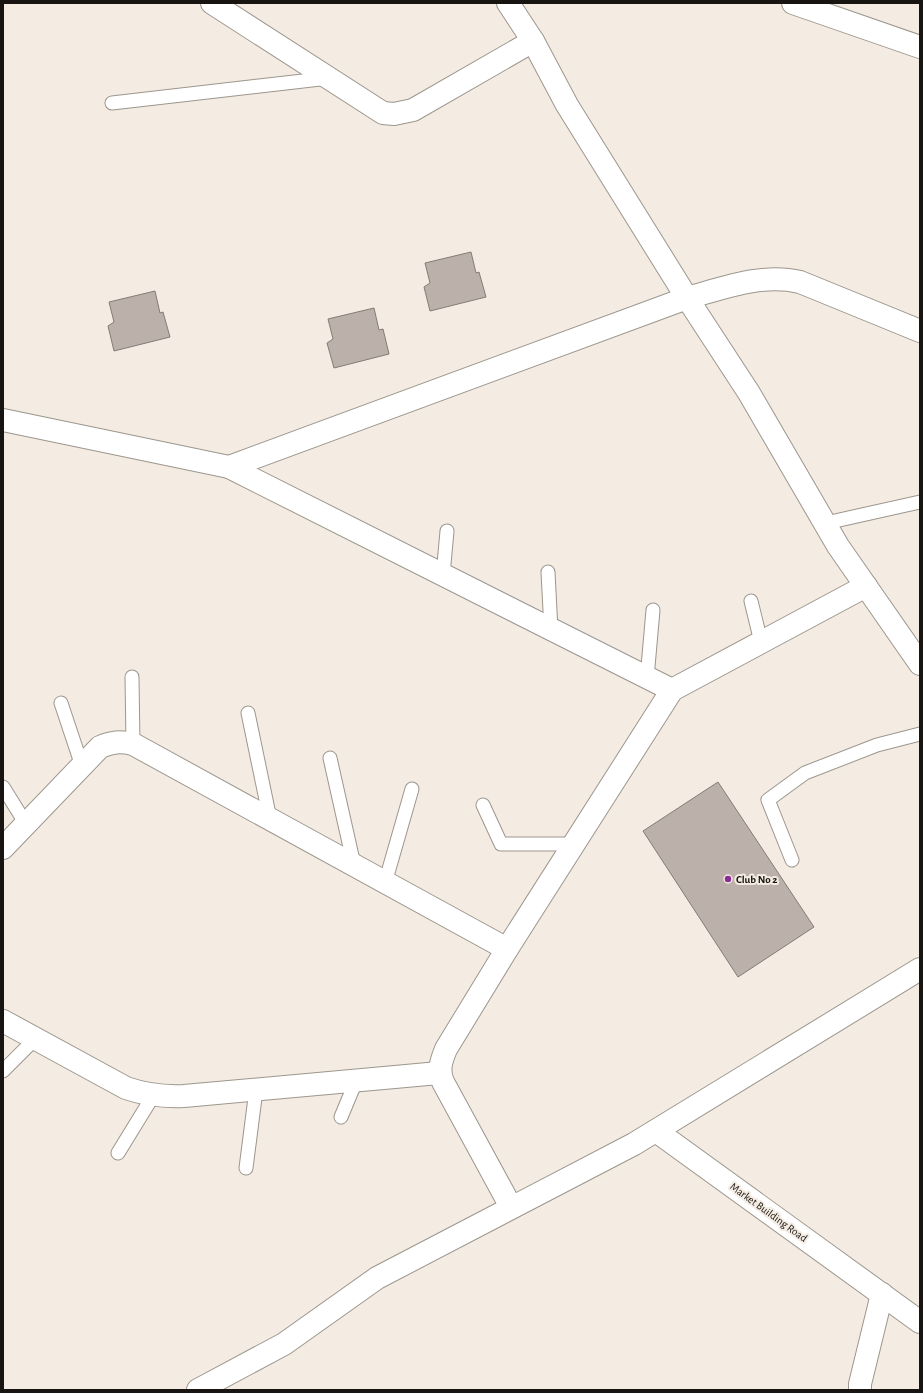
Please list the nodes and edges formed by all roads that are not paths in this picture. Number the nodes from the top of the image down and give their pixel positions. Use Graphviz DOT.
graph roads {
  1 [pos="212,3"];
  2 [pos="508,3"];
  3 [pos="793,3"];
  4 [pos="533,41"];
  5 [pos="920,47"];
  6 [pos="329,78"];
  7 [pos="112,103"];
  8 [pos="687,298"];
  9 [pos="920,331"];
  10 [pos="3,420"];
  11 [pos="229,467"];
  12 [pos="920,502"];
  13 [pos="826,523"];
  14 [pos="447,531"];
  15 [pos="548,572"];
  16 [pos="443,575"];
  17 [pos="866,586"];
  18 [pos="751,601"];
  19 [pos="654,610"];
  20 [pos="551,630"];
  21 [pos="761,642"];
  22 [pos="920,664"];
  23 [pos="132,677"];
  24 [pos="648,678"];
  25 [pos="672,690"];
  26 [pos="61,703"];
  27 [pos="248,713"];
  28 [pos="920,734"];
  29 [pos="133,744"];
  30 [pos="330,758"];
  31 [pos="82,766"];
  32 [pos="3,787"];
  33 [pos="412,789"];
  34 [pos="483,805"];
  35 [pos="270,819"];
  36 [pos="26,824"];
  37 [pos="574,844"];
  38 [pos="3,848"];
  39 [pos="792,860"];
  40 [pos="354,866"];
  41 [pos="385,882"];
  42 [pos="507,949"];
  43 [pos="920,969"];
  44 [pos="3,1021"];
  45 [pos="36,1038"];
  46 [pos="3,1071"];
  47 [pos="439,1073"];
  48 [pos="356,1081"];
  49 [pos="256,1090"];
  50 [pos="153,1096"];
  51 [pos="341,1117"];
  52 [pos="656,1131"];
  53 [pos="118,1153"];
  54 [pos="246,1168"];
  55 [pos="510,1207"];
  56 [pos="882,1294"];
  57 [pos="920,1322"];
  58 [pos="198,1390"];
  59 [pos="860,1390"];
  1 -- 6 [label="street"];
  2 -- 4 [label="street"];
  3 -- 5 [label="street"];
  4 -- 6 [label="street"];
  4 -- 8 [label="street"];
  6 -- 7 [label="lane"];
  8 -- 9 [label="street"];
  8 -- 11 [label="street"];
  8 -- 13 [label="street"];
  10 -- 11 [label="street"];
  11 -- 16 [label="street"];
  12 -- 13 [label="lane"];
  13 -- 17 [label="street"];
  14 -- 16 [label="lane"];
  15 -- 20 [label="lane"];
  16 -- 20 [label="street"];
  17 -- 21 [label="street"];
  17 -- 22 [label="street"];
  18 -- 21 [label="lane"];
  19 -- 24 [label="lane"];
  20 -- 24 [label="street"];
  21 -- 25 [label="street"];
  23 -- 29 [label="lane"];
  24 -- 25 [label="street"];
  25 -- 37 [label="street"];
  26 -- 31 [label="lane"];
  27 -- 35 [label="lane"];
  28 -- 39 [label="lane"];
  29 -- 31 [label="street"];
  29 -- 35 [label="street"];
  30 -- 40 [label="lane"];
  31 -- 36 [label="street"];
  32 -- 36 [label="lane"];
  33 -- 41 [label="lane"];
  34 -- 37 [label="lane"];
  35 -- 40 [label="street"];
  36 -- 38 [label="street"];
  37 -- 42 [label="street"];
  40 -- 41 [label="street"];
  41 -- 42 [label="street"];
  42 -- 47 [label="street"];
  43 -- 52 [label="street"];
  44 -- 45 [label="street"];
  45 -- 46 [label="lane"];
  45 -- 50 [label="street"];
  47 -- 48 [label="street"];
  47 -- 55 [label="street"];
  48 -- 49 [label="street"];
  48 -- 51 [label="lane"];
  49 -- 50 [label="street"];
  49 -- 54 [label="lane"];
  50 -- 53 [label="lane"];
  52 -- 55 [label="street"];
  52 -- 56 [label="street, Market Building Road"];
  55 -- 58 [label="street"];
  56 -- 57 [label="street, Market Building Road"];
  56 -- 59 [label="street"];
}
